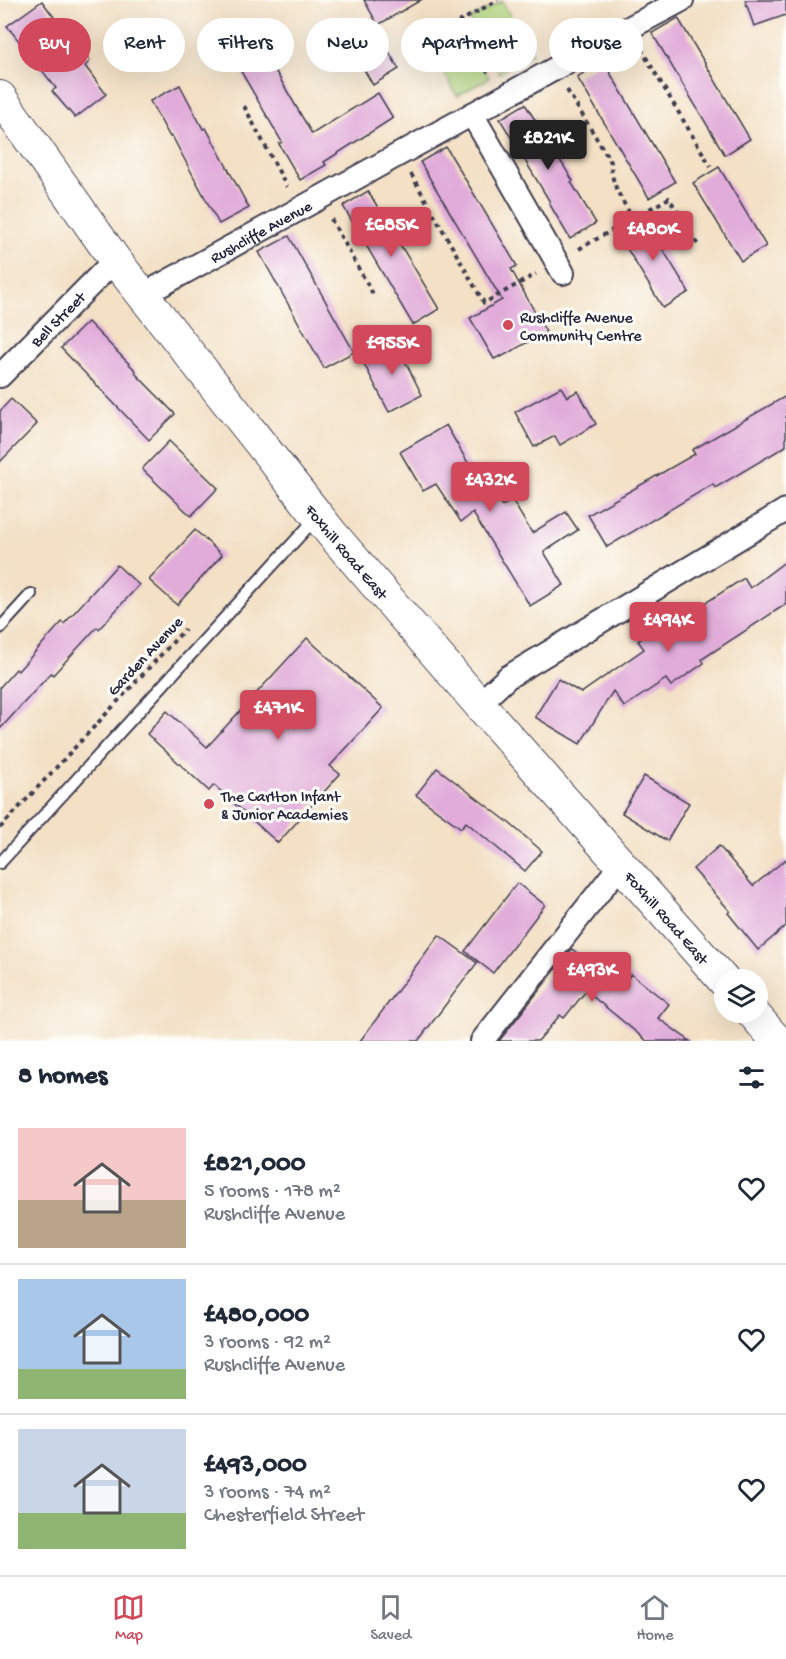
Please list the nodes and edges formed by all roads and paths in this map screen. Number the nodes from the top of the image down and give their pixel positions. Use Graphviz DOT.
graph roads {
  1 [pos="498,0"];
  2 [pos="682,0"];
  3 [pos="465,18"];
  4 [pos="643,20"];
  5 [pos="643,51"];
  6 [pos="488,72"];
  7 [pos="549,72"];
  8 [pos="556,72"];
  9 [pos="0,97"];
  10 [pos="502,97"];
  11 [pos="244,106"];
  12 [pos="472,114"];
  13 [pos="711,167"];
  14 [pos="319,198"];
  15 [pos="299,210"];
  16 [pos="633,219"];
  17 [pos="115,260"];
  18 [pos="562,273"];
  19 [pos="373,294"];
  20 [pos="143,295"];
  21 [pos="0,376"];
  22 [pos="786,510"];
  23 [pos="318,515"];
  24 [pos="31,594"];
  25 [pos="0,628"];
  26 [pos="185,629"];
  27 [pos="480,704"];
  28 [pos="0,828"];
  29 [pos="0,863"];
  30 [pos="621,863"];
  31 [pos="714,970"];
  32 [pos="763,1023"];
  33 [pos="778,1037"];
  34 [pos="482,1041"];
  1 -- 3 [label="path"];
  2 -- 4 [label="street, Rushcliffe Avenue"];
  5 -- 13 [label="path"];
  6 -- 10 [label="path"];
  7 -- 10 [label="street, Rushcliffe Avenue"];
  8 -- 16 [label="path"];
  9 -- 17 [label="street, Foxhill Road East"];
  10 -- 12 [label="street, Rushcliffe Avenue"];
  11 -- 15 [label="path"];
  12 -- 14 [label="street, Rushcliffe Avenue"];
  12 -- 18 [label="street"];
  14 -- 15 [label="street, Rushcliffe Avenue"];
  14 -- 19 [label="path"];
  15 -- 20 [label="street, Rushcliffe Avenue"];
  17 -- 20 [label="street, Foxhill Road East"];
  17 -- 21 [label="street, Bell Street"];
  20 -- 23 [label="street, Foxhill Road East"];
  22 -- 27 [label="street"];
  23 -- 27 [label="street, Foxhill Road East"];
  23 -- 29 [label="lane"];
  24 -- 25 [label="lane"];
  26 -- 28 [label="path, Garden Avenue"];
  27 -- 30 [label="street, Foxhill Road East"];
  30 -- 31 [label="street, Foxhill Road East"];
  30 -- 34 [label="street"];
  32 -- 33 [label="street"];
}
